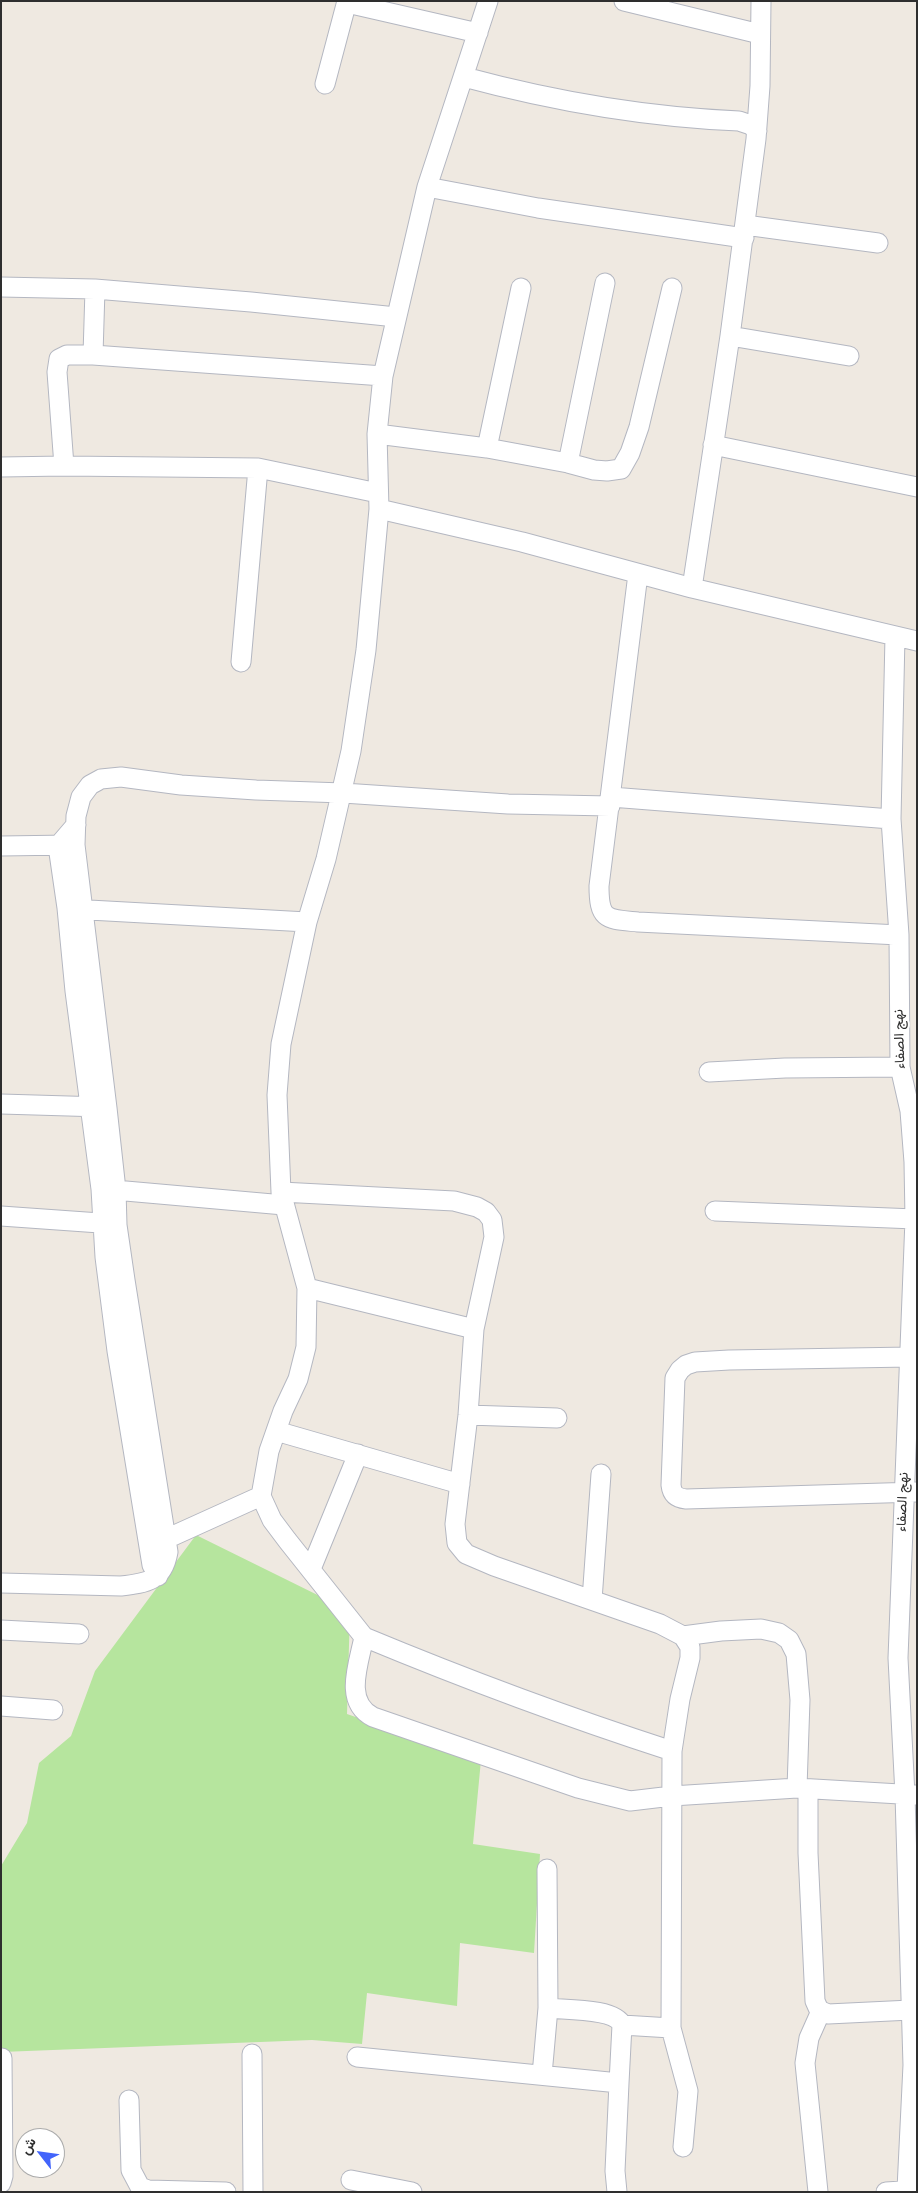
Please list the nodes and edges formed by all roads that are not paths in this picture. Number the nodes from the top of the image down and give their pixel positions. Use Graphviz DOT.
graph roads {
  1 [pos="488,1"];
  2 [pos="624,1"];
  3 [pos="761,1"];
  4 [pos="347,2"];
  5 [pos="478,33"];
  6 [pos="760,34"];
  7 [pos="464,77"];
  8 [pos="325,84"];
  9 [pos="757,131"];
  10 [pos="427,187"];
  11 [pos="744,231"];
  12 [pos="878,242"];
  13 [pos="605,283"];
  14 [pos="1,287"];
  15 [pos="521,288"];
  16 [pos="672,288"];
  17 [pos="95,289"];
  18 [pos="396,317"];
  19 [pos="730,336"];
  20 [pos="93,355"];
  21 [pos="849,356"];
  22 [pos="383,376"];
  23 [pos="377,434"];
  24 [pos="713,445"];
  25 [pos="487,448"];
  26 [pos="568,463"];
  27 [pos="64,466"];
  28 [pos="1,467"];
  29 [pos="258,468"];
  30 [pos="917,487"];
  31 [pos="378,501"];
  32 [pos="638,574"];
  33 [pos="692,588"];
  34 [pos="895,636"];
  35 [pos="917,641"];
  36 [pos="241,662"];
  37 [pos="343,793"];
  38 [pos="611,801"];
  39 [pos="891,819"];
  40 [pos="66,845"];
  41 [pos="1,846"];
  42 [pos="76,909"];
  43 [pos="307,922"];
  44 [pos="898,934"];
  45 [pos="900,1067"];
  46 [pos="709,1072"];
  47 [pos="1,1104"];
  48 [pos="99,1107"];
  49 [pos="108,1190"];
  50 [pos="283,1198"];
  51 [pos="715,1211"];
  52 [pos="1,1216"];
  53 [pos="915,1219"];
  54 [pos="109,1224"];
  55 [pos="307,1288"];
  56 [pos="474,1329"];
  57 [pos="910,1357"];
  58 [pos="468,1415"];
  59 [pos="557,1418"];
  60 [pos="276,1431"];
  61 [pos="358,1454"];
  62 [pos="601,1474"];
  63 [pos="460,1484"];
  64 [pos="910,1492"];
  65 [pos="261,1496"];
  66 [pos="166,1540"];
  67 [pos="311,1569"];
  68 [pos="158,1576"];
  69 [pos="1,1583"];
  70 [pos="592,1600"];
  71 [pos="1,1630"];
  72 [pos="79,1634"];
  73 [pos="683,1636"];
  74 [pos="364,1637"];
  75 [pos="1,1706"];
  76 [pos="53,1710"];
  77 [pos="672,1751"];
  78 [pos="802,1789"];
  79 [pos="911,1795"];
  80 [pos="672,1796"];
  81 [pos="548,1869"];
  82 [pos="548,2008"];
  83 [pos="911,2010"];
  84 [pos="821,2011"];
  85 [pos="622,2025"];
  86 [pos="671,2028"];
  87 [pos="252,2054"];
  88 [pos="357,2057"];
  89 [pos="2,2058"];
  90 [pos="915,2065"];
  91 [pos="542,2075"];
  92 [pos="619,2083"];
  93 [pos="129,2100"];
  94 [pos="683,2147"];
  95 [pos="351,2180"];
  96 [pos="1,2183"];
  97 [pos="912,2190"];
  98 [pos="226,2192"];
  99 [pos="253,2192"];
  100 [pos="412,2192"];
  101 [pos="617,2192"];
  102 [pos="818,2192"];
  103 [pos="886,2192"];
  1 -- 5 [label="street"];
  2 -- 6 [label="street"];
  3 -- 6 [label="street"];
  4 -- 5 [label="street"];
  4 -- 8 [label="street"];
  5 -- 7 [label="street"];
  6 -- 9 [label="street"];
  7 -- 9 [label="street"];
  7 -- 10 [label="street"];
  9 -- 11 [label="street"];
  10 -- 11 [label="street"];
  10 -- 18 [label="street"];
  11 -- 12 [label="street"];
  11 -- 19 [label="street"];
  13 -- 26 [label="street"];
  14 -- 17 [label="street"];
  15 -- 25 [label="street"];
  16 -- 26 [label="street"];
  17 -- 18 [label="street"];
  17 -- 20 [label="street"];
  18 -- 22 [label="street"];
  19 -- 21 [label="street"];
  19 -- 24 [label="street"];
  20 -- 22 [label="street"];
  20 -- 27 [label="street"];
  22 -- 23 [label="street"];
  23 -- 25 [label="street"];
  23 -- 31 [label="street"];
  24 -- 30 [label="street"];
  24 -- 33 [label="street"];
  25 -- 26 [label="street"];
  27 -- 28 [label="street"];
  27 -- 29 [label="street"];
  29 -- 31 [label="street"];
  29 -- 36 [label="street"];
  31 -- 32 [label="street"];
  31 -- 37 [label="street"];
  32 -- 33 [label="street"];
  32 -- 38 [label="street"];
  33 -- 34 [label="street"];
  34 -- 35 [label="street"];
  34 -- 39 [label="street, نهج الصفاء"];
  37 -- 38 [label="street"];
  37 -- 40 [label="street"];
  37 -- 43 [label="street"];
  38 -- 39 [label="street"];
  38 -- 44 [label="street"];
  39 -- 44 [label="street, نهج الصفاء"];
  40 -- 41 [label="street"];
  40 -- 42 [label="street"];
  42 -- 43 [label="street"];
  42 -- 48 [label="street"];
  43 -- 50 [label="street"];
  44 -- 45 [label="street, نهج الصفاء"];
  45 -- 46 [label="street"];
  45 -- 53 [label="street, نهج الصفاء"];
  47 -- 48 [label="street"];
  48 -- 49 [label="street"];
  49 -- 50 [label="street"];
  49 -- 54 [label="street"];
  50 -- 55 [label="street"];
  50 -- 56 [label="street"];
  51 -- 53 [label="street"];
  52 -- 54 [label="street"];
  53 -- 57 [label="street, نهج الصفاء"];
  54 -- 66 [label="street"];
  54 -- 68 [label="street"];
  55 -- 56 [label="street"];
  55 -- 60 [label="street"];
  56 -- 58 [label="street"];
  57 -- 64 [label="street, نهج الصفاء"];
  57 -- 64 [label="street"];
  58 -- 59 [label="street"];
  58 -- 63 [label="street"];
  60 -- 61 [label="street"];
  60 -- 65 [label="street"];
  61 -- 63 [label="street"];
  61 -- 67 [label="street"];
  62 -- 70 [label="street"];
  63 -- 70 [label="street"];
  64 -- 79 [label="street, نهج الصفاء"];
  65 -- 66 [label="street"];
  65 -- 67 [label="street"];
  66 -- 68 [label="street"];
  67 -- 74 [label="street"];
  68 -- 69 [label="street"];
  70 -- 73 [label="street"];
  71 -- 72 [label="street"];
  73 -- 77 [label="street"];
  73 -- 78 [label="street"];
  74 -- 77 [label="street"];
  74 -- 80 [label="street"];
  75 -- 76 [label="street"];
  77 -- 80 [label="street"];
  78 -- 79 [label="street"];
  78 -- 80 [label="street"];
  78 -- 84 [label="street"];
  79 -- 83 [label="street, نهج الصفاء"];
  80 -- 86 [label="street"];
  81 -- 82 [label="street"];
  82 -- 85 [label="street"];
  82 -- 91 [label="street"];
  83 -- 84 [label="street"];
  83 -- 90 [label="street, نهج الصفاء"];
  84 -- 102 [label="street"];
  85 -- 86 [label="street"];
  85 -- 92 [label="street"];
  86 -- 94 [label="street"];
  87 -- 99 [label="street"];
  88 -- 91 [label="street"];
  89 -- 96 [label="street"];
  90 -- 97 [label="street, نهج الصفاء"];
  91 -- 92 [label="street"];
  92 -- 101 [label="street"];
  93 -- 98 [label="street"];
  95 -- 100 [label="street"];
  97 -- 103 [label="street"];
}
